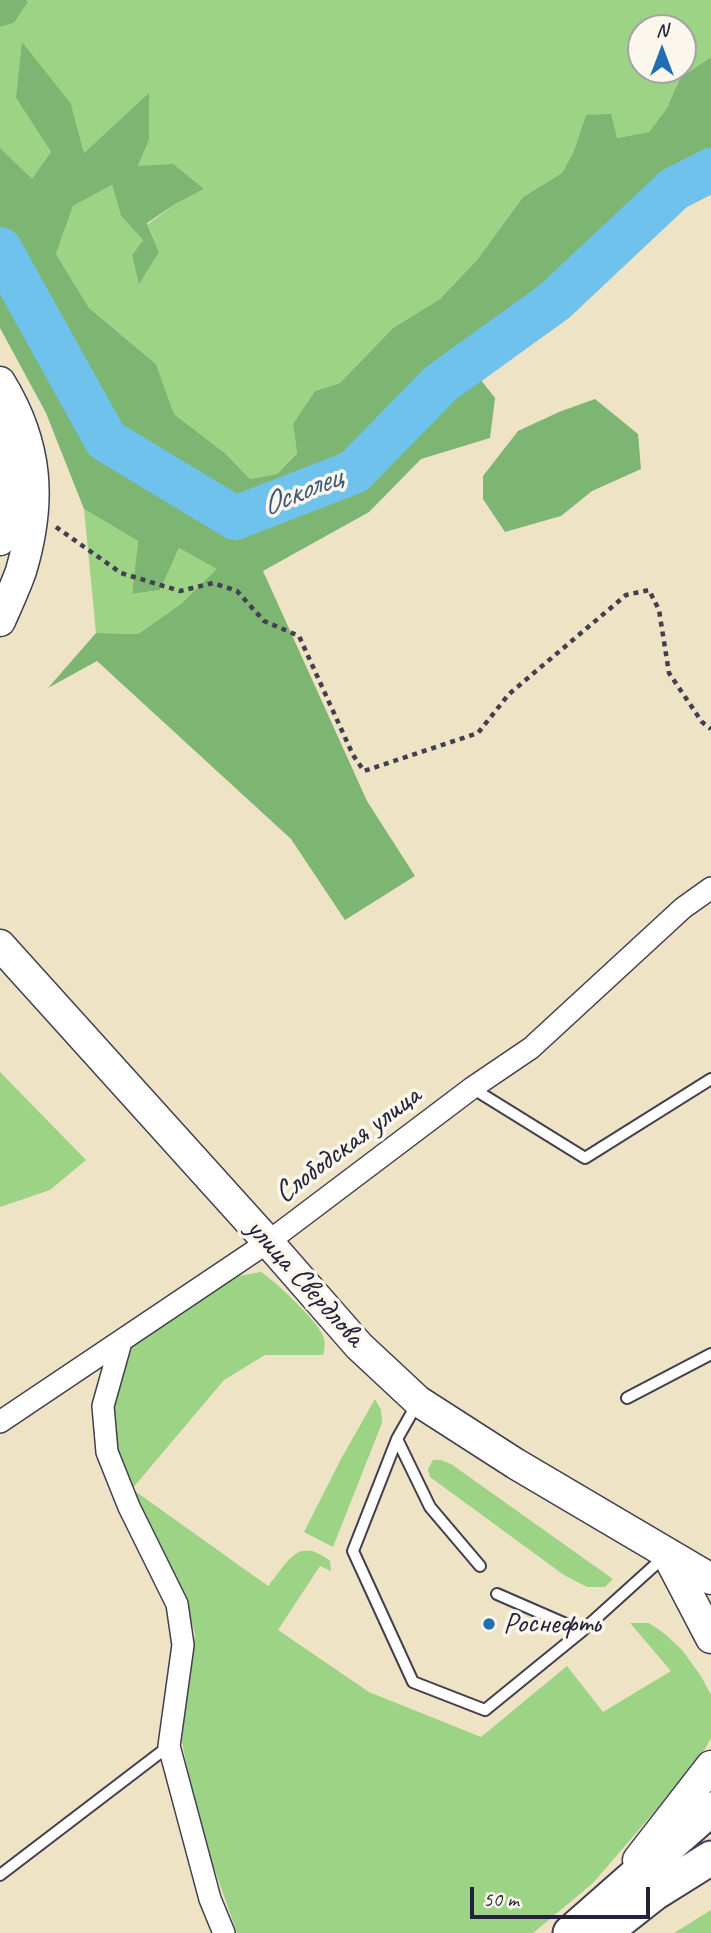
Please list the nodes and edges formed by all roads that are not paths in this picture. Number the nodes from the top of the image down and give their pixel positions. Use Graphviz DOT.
graph roads {
  1 [pos="0,382"];
  2 [pos="0,415"];
  3 [pos="0,540"];
  4 [pos="0,621"];
  5 [pos="711,888"];
  6 [pos="0,945"];
  7 [pos="711,1079"];
  8 [pos="472,1088"];
  9 [pos="268,1242"];
  10 [pos="121,1342"];
  11 [pos="711,1354"];
  12 [pos="627,1398"];
  13 [pos="418,1401"];
  14 [pos="0,1422"];
  15 [pos="397,1439"];
  16 [pos="667,1554"];
  17 [pos="480,1566"];
  18 [pos="711,1580"];
  19 [pos="497,1594"];
  20 [pos="711,1597"];
  21 [pos="582,1630"];
  22 [pos="711,1638"];
  23 [pos="169,1746"];
  24 [pos="711,1766"];
  25 [pos="711,1809"];
  26 [pos="711,1858"];
  27 [pos="0,1875"];
  28 [pos="600,1922"];
  29 [pos="223,1933"];
  30 [pos="570,1933"];
  1 -- 4 [label="main road"];
  2 -- 3 [label="main road"];
  5 -- 8 [label="street, Слободская улица"];
  6 -- 9 [label="main road, улица Свердлова"];
  7 -- 8 [label="lane"];
  8 -- 9 [label="street, Слободская улица"];
  9 -- 10 [label="street, Слободская улица"];
  9 -- 13 [label="main road, улица Свердлова"];
  10 -- 14 [label="street, Слободская улица"];
  10 -- 23 [label="street"];
  11 -- 12 [label="lane"];
  13 -- 15 [label="lane"];
  13 -- 16 [label="main road, улица Свердлова"];
  15 -- 17 [label="lane"];
  15 -- 21 [label="lane"];
  16 -- 18 [label="main road"];
  16 -- 20 [label="main road"];
  16 -- 21 [label="lane"];
  16 -- 22 [label="main road"];
  19 -- 21 [label="lane"];
  23 -- 27 [label="lane"];
  23 -- 29 [label="street"];
  24 -- 28 [label="main road"];
  25 -- 28 [label="main road"];
  26 -- 28 [label="main road"];
  28 -- 30 [label="main road"];
}
